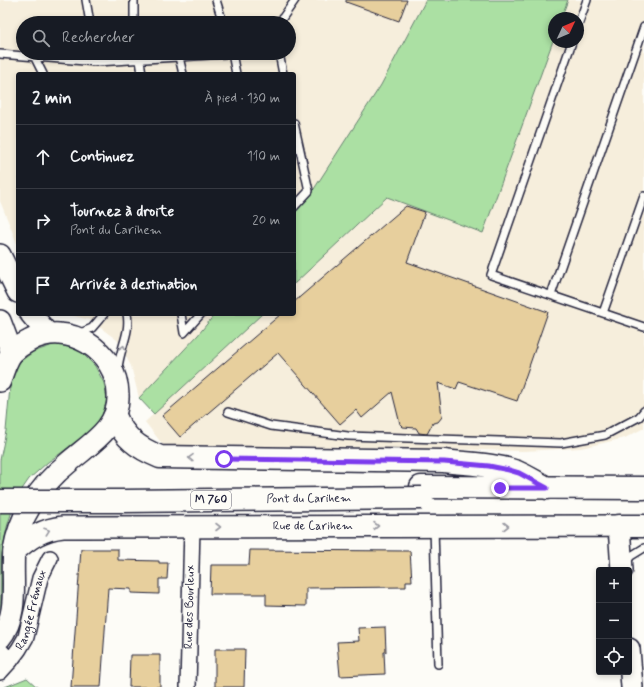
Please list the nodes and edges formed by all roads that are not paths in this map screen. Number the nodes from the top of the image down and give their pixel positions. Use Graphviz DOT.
graph roads {
  1 [pos="86,0"];
  2 [pos="134,0"];
  3 [pos="216,0"];
  4 [pos="295,0"];
  5 [pos="587,0"];
  6 [pos="583,12"];
  7 [pos="89,16"];
  8 [pos="134,16"];
  9 [pos="221,16"];
  10 [pos="284,16"];
  11 [pos="644,27"];
  12 [pos="570,48"];
  13 [pos="0,54"];
  14 [pos="16,55"];
  15 [pos="36,60"];
  16 [pos="76,60"];
  17 [pos="116,60"];
  18 [pos="136,60"];
  19 [pos="180,60"];
  20 [pos="233,60"];
  21 [pos="280,60"];
  22 [pos="97,62"];
  23 [pos="42,72"];
  24 [pos="141,72"];
  25 [pos="183,72"];
  26 [pos="236,72"];
  27 [pos="283,72"];
  28 [pos="296,133"];
  29 [pos="644,196"];
  30 [pos="296,206"];
  31 [pos="0,255"];
  32 [pos="16,288"];
  33 [pos="551,295"];
  34 [pos="603,313"];
  35 [pos="33,316"];
  36 [pos="102,316"];
  37 [pos="127,316"];
  38 [pos="181,316"];
  39 [pos="199,316"];
  40 [pos="0,322"];
  41 [pos="644,327"];
  42 [pos="48,334"];
  43 [pos="72,336"];
  44 [pos="12,353"];
  45 [pos="0,381"];
  46 [pos="118,383"];
  47 [pos="644,411"];
  48 [pos="228,412"];
  49 [pos="115,416"];
  50 [pos="547,488"];
  51 [pos="644,488"];
  52 [pos="0,489"];
  53 [pos="422,493"];
  54 [pos="614,494"];
  55 [pos="644,499"];
  56 [pos="0,501"];
  57 [pos="434,526"];
  58 [pos="619,526"];
  59 [pos="644,526"];
  60 [pos="192,527"];
  61 [pos="644,548"];
  62 [pos="14,552"];
  63 [pos="50,558"];
  64 [pos="622,567"];
  65 [pos="623,567"];
  66 [pos="0,638"];
  67 [pos="3,661"];
  68 [pos="438,664"];
  69 [pos="631,675"];
  70 [pos="188,687"];
  71 [pos="632,687"];
  1 -- 7 [label="lane"];
  2 -- 8 [label="lane"];
  3 -- 9 [label="lane"];
  4 -- 10 [label="lane"];
  5 -- 6 [label="lane"];
  11 -- 33 [label="lane"];
  12 -- 33 [label="lane"];
  13 -- 14 [label="lane"];
  15 -- 23 [label="lane"];
  16 -- 22 [label="lane"];
  17 -- 22 [label="lane"];
  18 -- 24 [label="lane"];
  19 -- 25 [label="lane"];
  20 -- 26 [label="lane"];
  21 -- 27 [label="lane"];
  28 -- 30 [label="lane"];
  29 -- 34 [label="lane"];
  31 -- 32 [label="street"];
  33 -- 34 [label="lane"];
  34 -- 41 [label="lane"];
  35 -- 42 [label="street"];
  36 -- 43 [label="lane"];
  46 -- 37 [label="lane, one-way"];
  38 -- 39 [label="lane"];
  40 -- 44 [label="street"];
  42 -- 43 [label="street"];
  42 -- 44 [label="street"];
  43 -- 46 [label="street"];
  44 -- 45 [label="street"];
  46 -- 49 [label="street"];
  47 -- 48 [label="lane"];
  50 -- 49 [label="main road, one-way"];
  49 -- 62 [label="street"];
  50 -- 53 [label="main road, Pont du Carihem / M 760"];
  50 -- 54 [label="main road, Pont du Carihem / M 760"];
  51 -- 54 [label="main road, M 760"];
  52 -- 53 [label="main road, Pont du Carihem / M 760"];
  53 -- 54 [label="main road, Pont du Carihem / M 760"];
  53 -- 56 [label="main road, Pont du Carihem / M 760, bridge"];
  54 -- 55 [label="main road, M 760"];
  57 -- 58 [label="street, Rue de Carihem, one-way"];
  60 -- 57 [label="street, Rue de Carihem, one-way"];
  57 -- 68 [label="lane"];
  58 -- 59 [label="main road"];
  58 -- 64 [label="street"];
  62 -- 60 [label="street, Rue de Carihem, one-way"];
  60 -- 70 [label="street, Rue des Bourleux"];
  61 -- 65 [label="lane"];
  62 -- 66 [label="street"];
  63 -- 67 [label="street, Rangée Frémaux"];
  69 -- 71 [label="street"];
}
